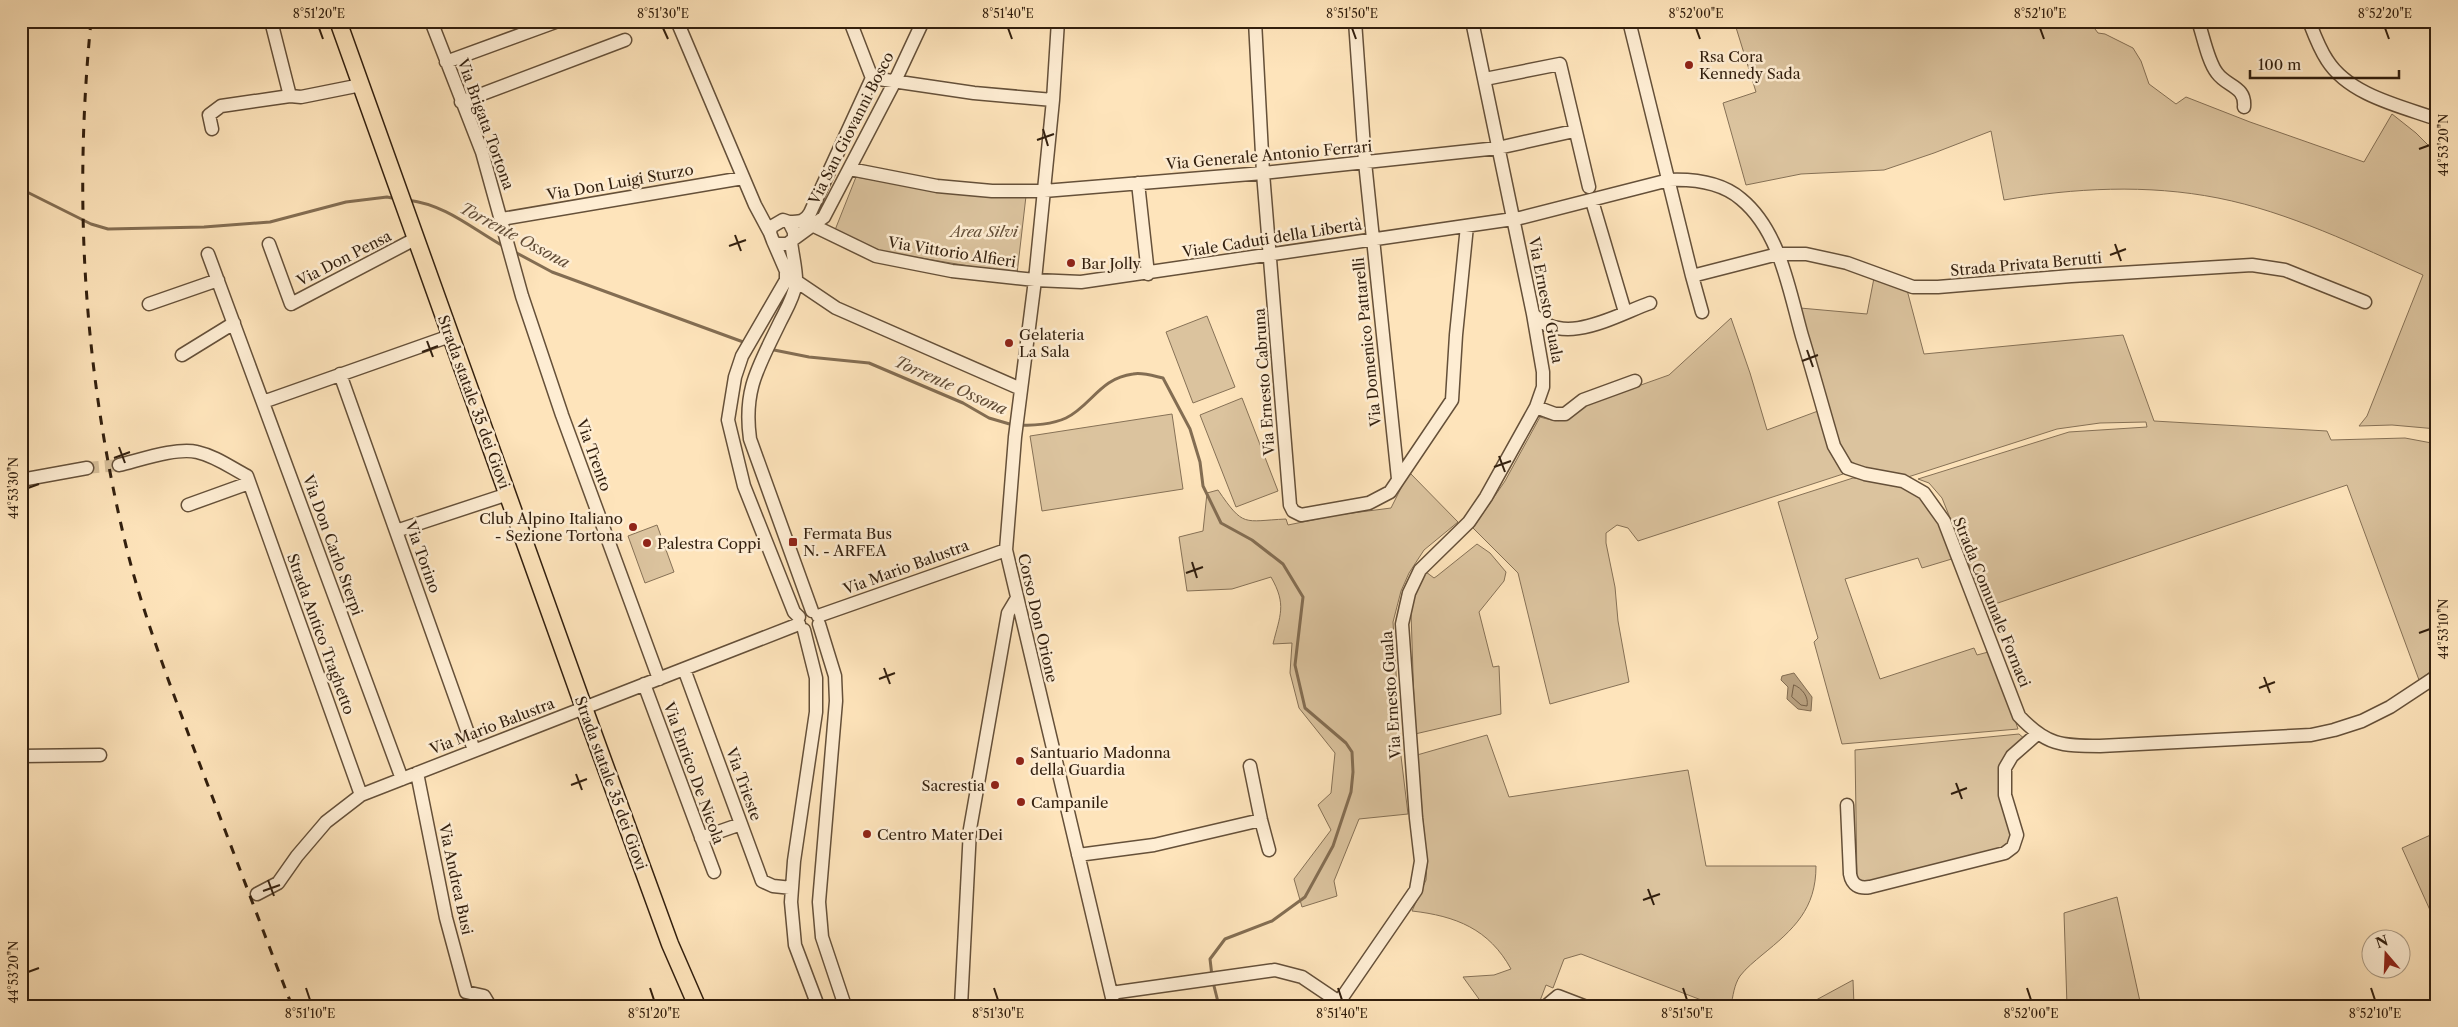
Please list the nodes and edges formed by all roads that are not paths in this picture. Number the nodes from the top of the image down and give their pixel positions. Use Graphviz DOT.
graph roads {
  1 [pos="272,21"];
  2 [pos="338,21"];
  3 [pos="431,21"];
  4 [pos="558,21"];
  5 [pos="677,21"];
  6 [pos="850,21"];
  7 [pos="923,21"];
  8 [pos="1255,21"];
  9 [pos="1355,21"];
  10 [pos="1472,21"];
  11 [pos="1629,21"];
  12 [pos="2198,21"];
  13 [pos="2309,21"];
  14 [pos="1057,22"];
  15 [pos="625,40"];
  16 [pos="446,62"];
  17 [pos="872,78"];
  18 [pos="1485,79"];
  19 [pos="894,83"];
  20 [pos="361,85"];
  21 [pos="290,96"];
  22 [pos="1053,100"];
  23 [pos="462,102"];
  24 [pos="2244,107"];
  25 [pos="2437,119"];
  26 [pos="212,129"];
  27 [pos="1574,131"];
  28 [pos="1498,148"];
  29 [pos="1365,162"];
  30 [pos="850,169"];
  31 [pos="1264,173"];
  32 [pos="743,178"];
  33 [pos="1669,180"];
  34 [pos="1138,183"];
  35 [pos="1589,187"];
  36 [pos="1044,191"];
  37 [pos="1592,201"];
  38 [pos="502,219"];
  39 [pos="1513,219"];
  40 [pos="789,222"];
  41 [pos="812,225"];
  42 [pos="1467,226"];
  43 [pos="772,237"];
  44 [pos="415,239"];
  45 [pos="507,239"];
  46 [pos="792,239"];
  47 [pos="1373,240"];
  48 [pos="269,244"];
  49 [pos="208,254"];
  50 [pos="1270,254"];
  51 [pos="1778,254"];
  52 [pos="1148,274"];
  53 [pos="1692,276"];
  54 [pos="218,280"];
  55 [pos="1035,280"];
  56 [pos="796,281"];
  57 [pos="2365,302"];
  58 [pos="1650,303"];
  59 [pos="149,304"];
  60 [pos="1625,312"];
  61 [pos="1702,312"];
  62 [pos="1534,314"];
  63 [pos="234,323"];
  64 [pos="450,336"];
  65 [pos="182,355"];
  66 [pos="340,374"];
  67 [pos="1636,381"];
  68 [pos="1021,389"];
  69 [pos="263,402"];
  70 [pos="1536,407"];
  71 [pos="119,465"];
  72 [pos="87,468"];
  73 [pos="1398,479"];
  74 [pos="21,480"];
  75 [pos="764,480"];
  76 [pos="250,484"];
  77 [pos="744,486"];
  78 [pos="508,494"];
  79 [pos="188,505"];
  80 [pos="396,531"];
  81 [pos="1006,550"];
  82 [pos="793,557"];
  83 [pos="776,564"];
  84 [pos="1017,598"];
  85 [pos="816,617"];
  86 [pos="801,624"];
  87 [pos="684,669"];
  88 [pos="2437,676"];
  89 [pos="659,678"];
  90 [pos="644,684"];
  91 [pos="584,708"];
  92 [pos="2037,734"];
  93 [pos="474,750"];
  94 [pos="100,755"];
  95 [pos="21,756"];
  96 [pos="1250,766"];
  97 [pos="417,773"];
  98 [pos="402,779"];
  99 [pos="361,795"];
  100 [pos="1847,805"];
  101 [pos="1260,820"];
  102 [pos="741,824"];
  103 [pos="701,838"];
  104 [pos="1269,850"];
  105 [pos="1078,855"];
  106 [pos="714,872"];
  107 [pos="792,888"];
  108 [pos="257,894"];
  109 [pos="1111,993"];
  110 [pos="1341,1004"];
  111 [pos="490,1006"];
  112 [pos="697,1006"];
  113 [pos="818,1006"];
  114 [pos="845,1006"];
  115 [pos="961,1006"];
  116 [pos="1114,1006"];
  117 [pos="1546,1006"];
  118 [pos="1584,1006"];
  1 -- 21 [label="street"];
  2 -- 20 [label="main road, Strada statale 35 dei Giovi"];
  3 -- 16 [label="street, Via Brigata Tortona"];
  4 -- 16 [label="street"];
  5 -- 32 [label="street"];
  6 -- 17 [label="street"];
  7 -- 19 [label="street, Via San Giovanni Bosco"];
  8 -- 31 [label="street, Via Ernesto Cabruna"];
  9 -- 29 [label="street, Via Domenico Pattarelli"];
  10 -- 18 [label="street, Via Ernesto Guala"];
  11 -- 33 [label="street"];
  12 -- 24 [label="street"];
  13 -- 25 [label="street"];
  14 -- 22 [label="street, Corso Don Orione"];
  15 -- 23 [label="street"];
  16 -- 23 [label="street, Via Brigata Tortona"];
  17 -- 19 [label="street"];
  17 -- 40 [label="street, Via San Giovanni Bosco"];
  18 -- 27 [label="street"];
  18 -- 28 [label="street, Via Ernesto Guala"];
  19 -- 22 [label="street"];
  19 -- 30 [label="street, Via San Giovanni Bosco"];
  20 -- 21 [label="street"];
  20 -- 44 [label="main road, Strada statale 35 dei Giovi"];
  21 -- 26 [label="street"];
  22 -- 36 [label="street, Corso Don Orione"];
  23 -- 38 [label="street, Via Brigata Tortona"];
  27 -- 28 [label="street, Via Generale Antonio Ferrari"];
  27 -- 35 [label="street"];
  28 -- 29 [label="street, Via Generale Antonio Ferrari"];
  28 -- 39 [label="street, Via Ernesto Guala"];
  29 -- 31 [label="street, Via Generale Antonio Ferrari"];
  29 -- 47 [label="street, Via Domenico Pattarelli"];
  30 -- 36 [label="street, Via Generale Antonio Ferrari"];
  30 -- 41 [label="street, Via San Giovanni Bosco"];
  31 -- 34 [label="street, Via Generale Antonio Ferrari"];
  31 -- 50 [label="street, Via Ernesto Cabruna"];
  32 -- 38 [label="street, Via Don Luigi Sturzo"];
  32 -- 43 [label="street"];
  33 -- 37 [label="street, Strada Comunale Fornaci"];
  33 -- 51 [label="street, Strada Comunale Fornaci"];
  33 -- 53 [label="street"];
  34 -- 36 [label="street, Via Generale Antonio Ferrari"];
  34 -- 52 [label="street"];
  36 -- 55 [label="street, Corso Don Orione"];
  37 -- 39 [label="street, Strada Comunale Fornaci"];
  37 -- 60 [label="street"];
  38 -- 45 [label="street, Via Brigata Tortona"];
  39 -- 42 [label="street, Viale Caduti della Libertà"];
  39 -- 62 [label="street, Via Ernesto Guala"];
  40 -- 43 [label="street"];
  40 -- 46 [label="street"];
  41 -- 46 [label="street, Via San Giovanni Bosco"];
  41 -- 55 [label="street, Via Vittorio Alfieri"];
  42 -- 47 [label="street, Viale Caduti della Libertà"];
  42 -- 73 [label="street"];
  43 -- 46 [label="street"];
  43 -- 77 [label="street"];
  44 -- 48 [label="street, Via Don Pensa"];
  44 -- 64 [label="main road, Strada statale 35 dei Giovi"];
  45 -- 89 [label="street, Via Trento"];
  46 -- 56 [label="street"];
  47 -- 50 [label="street, Viale Caduti della Libertà"];
  47 -- 73 [label="street, Via Domenico Pattarelli"];
  49 -- 54 [label="street, Via Don Carlo Sterpi"];
  50 -- 52 [label="street, Viale Caduti della Libertà"];
  50 -- 73 [label="street, Via Ernesto Cabruna"];
  51 -- 53 [label="street, Strada Privata Berutti"];
  51 -- 57 [label="street, Strada Privata Berutti"];
  51 -- 92 [label="street, Strada Comunale Fornaci"];
  52 -- 55 [label="street, Viale Caduti della Libertà"];
  53 -- 61 [label="street"];
  54 -- 59 [label="street"];
  54 -- 63 [label="street, Via Don Carlo Sterpi"];
  55 -- 68 [label="street, Corso Don Orione"];
  56 -- 68 [label="street"];
  56 -- 75 [label="street"];
  58 -- 60 [label="street"];
  60 -- 62 [label="street"];
  62 -- 70 [label="street, Via Ernesto Guala"];
  63 -- 65 [label="street"];
  63 -- 69 [label="street, Via Don Carlo Sterpi"];
  64 -- 66 [label="street"];
  64 -- 78 [label="main road, Strada statale 35 dei Giovi"];
  66 -- 69 [label="street"];
  66 -- 80 [label="street, Via Torino"];
  67 -- 70 [label="street"];
  68 -- 81 [label="street, Corso Don Orione"];
  69 -- 98 [label="street, Via Don Carlo Sterpi"];
  70 -- 110 [label="street, Via Ernesto Guala"];
  71 -- 76 [label="street, Strada Antico Traghetto"];
  72 -- 74 [label="street"];
  75 -- 77 [label="street"];
  75 -- 82 [label="street"];
  76 -- 79 [label="street"];
  76 -- 99 [label="street, Strada Antico Traghetto"];
  77 -- 83 [label="street"];
  78 -- 80 [label="street"];
  78 -- 91 [label="main road, Strada statale 35 dei Giovi"];
  80 -- 93 [label="street, Via Torino"];
  81 -- 84 [label="street, Corso Don Orione"];
  81 -- 85 [label="street, Via Mario Balustra"];
  82 -- 83 [label="street"];
  82 -- 85 [label="street"];
  83 -- 86 [label="street"];
  84 -- 105 [label="street, Corso Don Orione"];
  84 -- 115 [label="street"];
  85 -- 86 [label="street"];
  85 -- 86 [label="street"];
  85 -- 114 [label="street"];
  86 -- 87 [label="street, Via Mario Balustra"];
  86 -- 107 [label="street"];
  87 -- 89 [label="street, Via Mario Balustra"];
  87 -- 102 [label="street, Via Trieste"];
  88 -- 92 [label="street, Strada Comunale Fornaci"];
  89 -- 90 [label="street, Via Mario Balustra"];
  90 -- 91 [label="street, Via Mario Balustra"];
  90 -- 103 [label="street, Via Enrico De Nicola"];
  91 -- 93 [label="street, Via Mario Balustra"];
  91 -- 112 [label="main road, Strada statale 35 dei Giovi"];
  92 -- 100 [label="street"];
  93 -- 97 [label="street, Via Mario Balustra"];
  94 -- 95 [label="street"];
  96 -- 101 [label="street"];
  97 -- 98 [label="street, Via Mario Balustra"];
  97 -- 111 [label="street, Via Andrea Busi"];
  98 -- 99 [label="street, Via Mario Balustra"];
  99 -- 108 [label="street, Via Mario Balustra"];
  101 -- 104 [label="street"];
  101 -- 105 [label="street"];
  102 -- 103 [label="street"];
  102 -- 107 [label="street, Via Trieste"];
  103 -- 106 [label="street, Via Enrico De Nicola"];
  105 -- 109 [label="street, Corso Don Orione"];
  107 -- 113 [label="street"];
  109 -- 110 [label="street"];
  109 -- 116 [label="street, Corso Don Orione"];
  117 -- 118 [label="street"];
}
